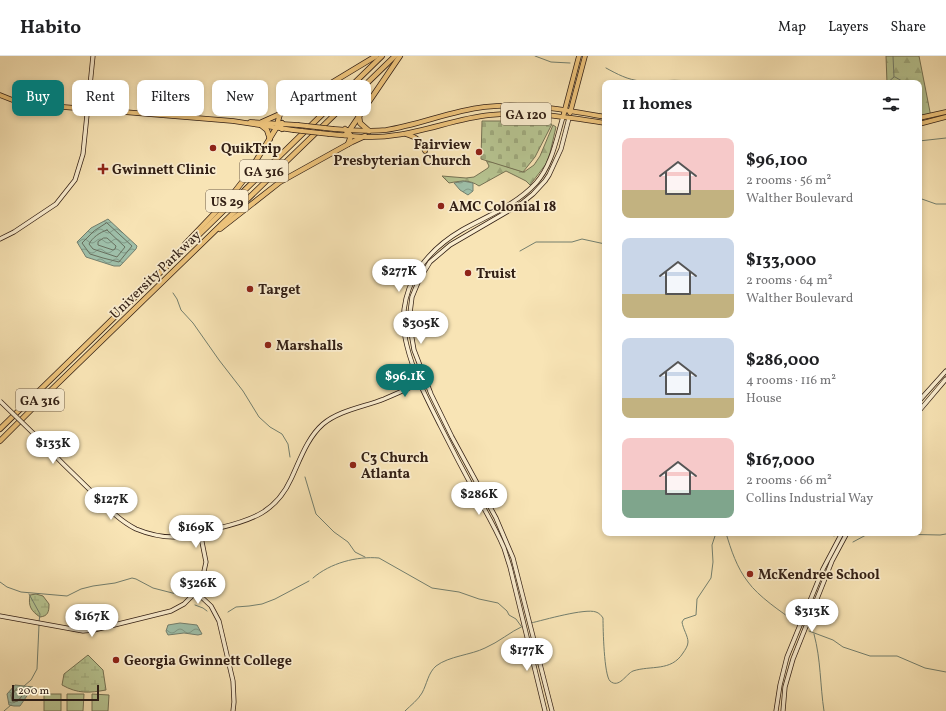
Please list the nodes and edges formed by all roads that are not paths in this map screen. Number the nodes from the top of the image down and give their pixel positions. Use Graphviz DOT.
graph roads {
  1 [pos="93,56"];
  2 [pos="376,56"];
  3 [pos="382,56"];
  4 [pos="394,56"];
  5 [pos="400,56"];
  6 [pos="579,56"];
  7 [pos="585,56"];
  8 [pos="90,80"];
  9 [pos="336,80"];
  10 [pos="0,94"];
  11 [pos="371,98"];
  12 [pos="72,108"];
  13 [pos="565,110"];
  14 [pos="570,111"];
  15 [pos="946,112"];
  16 [pos="129,113"];
  17 [pos="86,116"];
  18 [pos="276,116"];
  19 [pos="279,116"];
  20 [pos="359,116"];
  21 [pos="602,116"];
  22 [pos="563,117"];
  23 [pos="922,117"];
  24 [pos="946,117"];
  25 [pos="568,118"];
  26 [pos="602,123"];
  27 [pos="922,123"];
  28 [pos="262,124"];
  29 [pos="279,125"];
  30 [pos="369,130"];
  31 [pos="348,132"];
  32 [pos="404,134"];
  33 [pos="365,136"];
  34 [pos="270,139"];
  35 [pos="348,144"];
  36 [pos="425,151"];
  37 [pos="0,239"];
  38 [pos="204,241"];
  39 [pos="176,256"];
  40 [pos="946,371"];
  41 [pos="946,379"];
  42 [pos="426,380"];
  43 [pos="420,383"];
  44 [pos="922,396"];
  45 [pos="0,401"];
  46 [pos="922,407"];
  47 [pos="0,429"];
  48 [pos="0,441"];
  49 [pos="200,532"];
  50 [pos="840,536"];
  51 [pos="845,536"];
  52 [pos="196,592"];
  53 [pos="0,616"];
  54 [pos="233,711"];
  55 [pos="545,711"];
  56 [pos="552,711"];
  57 [pos="776,711"];
  58 [pos="783,711"];
  1 -- 8 [label="main road"];
  2 -- 9 [label="highway"];
  3 -- 39 [label="highway, University Parkway / GA 316"];
  4 -- 38 [label="highway, University Parkway / GA 316"];
  5 -- 11 [label="highway"];
  6 -- 13 [label="main road"];
  7 -- 14 [label="main road"];
  10 -- 12 [label="main road"];
  13 -- 14 [label="main road, GA 120"];
  13 -- 22 [label="main road"];
  13 -- 30 [label="main road, GA 120"];
  14 -- 21 [label="main road, GA 120"];
  14 -- 25 [label="main road"];
  15 -- 23 [label="main road"];
  16 -- 28 [label="main road"];
  17 -- 37 [label="main road"];
  18 -- 28 [label="highway"];
  19 -- 29 [label="highway"];
  20 -- 30 [label="highway"];
  20 -- 31 [label="highway"];
  22 -- 25 [label="main road, GA 120"];
  22 -- 32 [label="main road, GA 120"];
  22 -- 43 [label="main road"];
  24 -- 27 [label="main road"];
  25 -- 26 [label="main road, GA 120"];
  25 -- 42 [label="main road"];
  28 -- 29 [label="main road"];
  28 -- 34 [label="highway"];
  29 -- 31 [label="main road, GA 120, bridge"];
  29 -- 31 [label="main road, GA 120, bridge"];
  29 -- 34 [label="highway, US 29"];
  30 -- 31 [label="main road, GA 120"];
  31 -- 33 [label="main road, GA 120"];
  31 -- 35 [label="highway"];
  32 -- 33 [label="main road, GA 120"];
  32 -- 36 [label="main road"];
  33 -- 35 [label="highway, US 29"];
  34 -- 39 [label="highway, US 29"];
  35 -- 38 [label="highway, US 29"];
  38 -- 48 [label="highway, University Parkway / GA 316"];
  39 -- 47 [label="highway, University Parkway / GA 316"];
  40 -- 44 [label="main road"];
  41 -- 46 [label="main road"];
  42 -- 43 [label="main road"];
  42 -- 56 [label="main road"];
  43 -- 49 [label="main road"];
  43 -- 55 [label="main road"];
  45 -- 49 [label="main road, bridge"];
  49 -- 52 [label="main road"];
  50 -- 57 [label="main road"];
  51 -- 58 [label="main road"];
  52 -- 53 [label="main road"];
  52 -- 54 [label="main road"];
}
